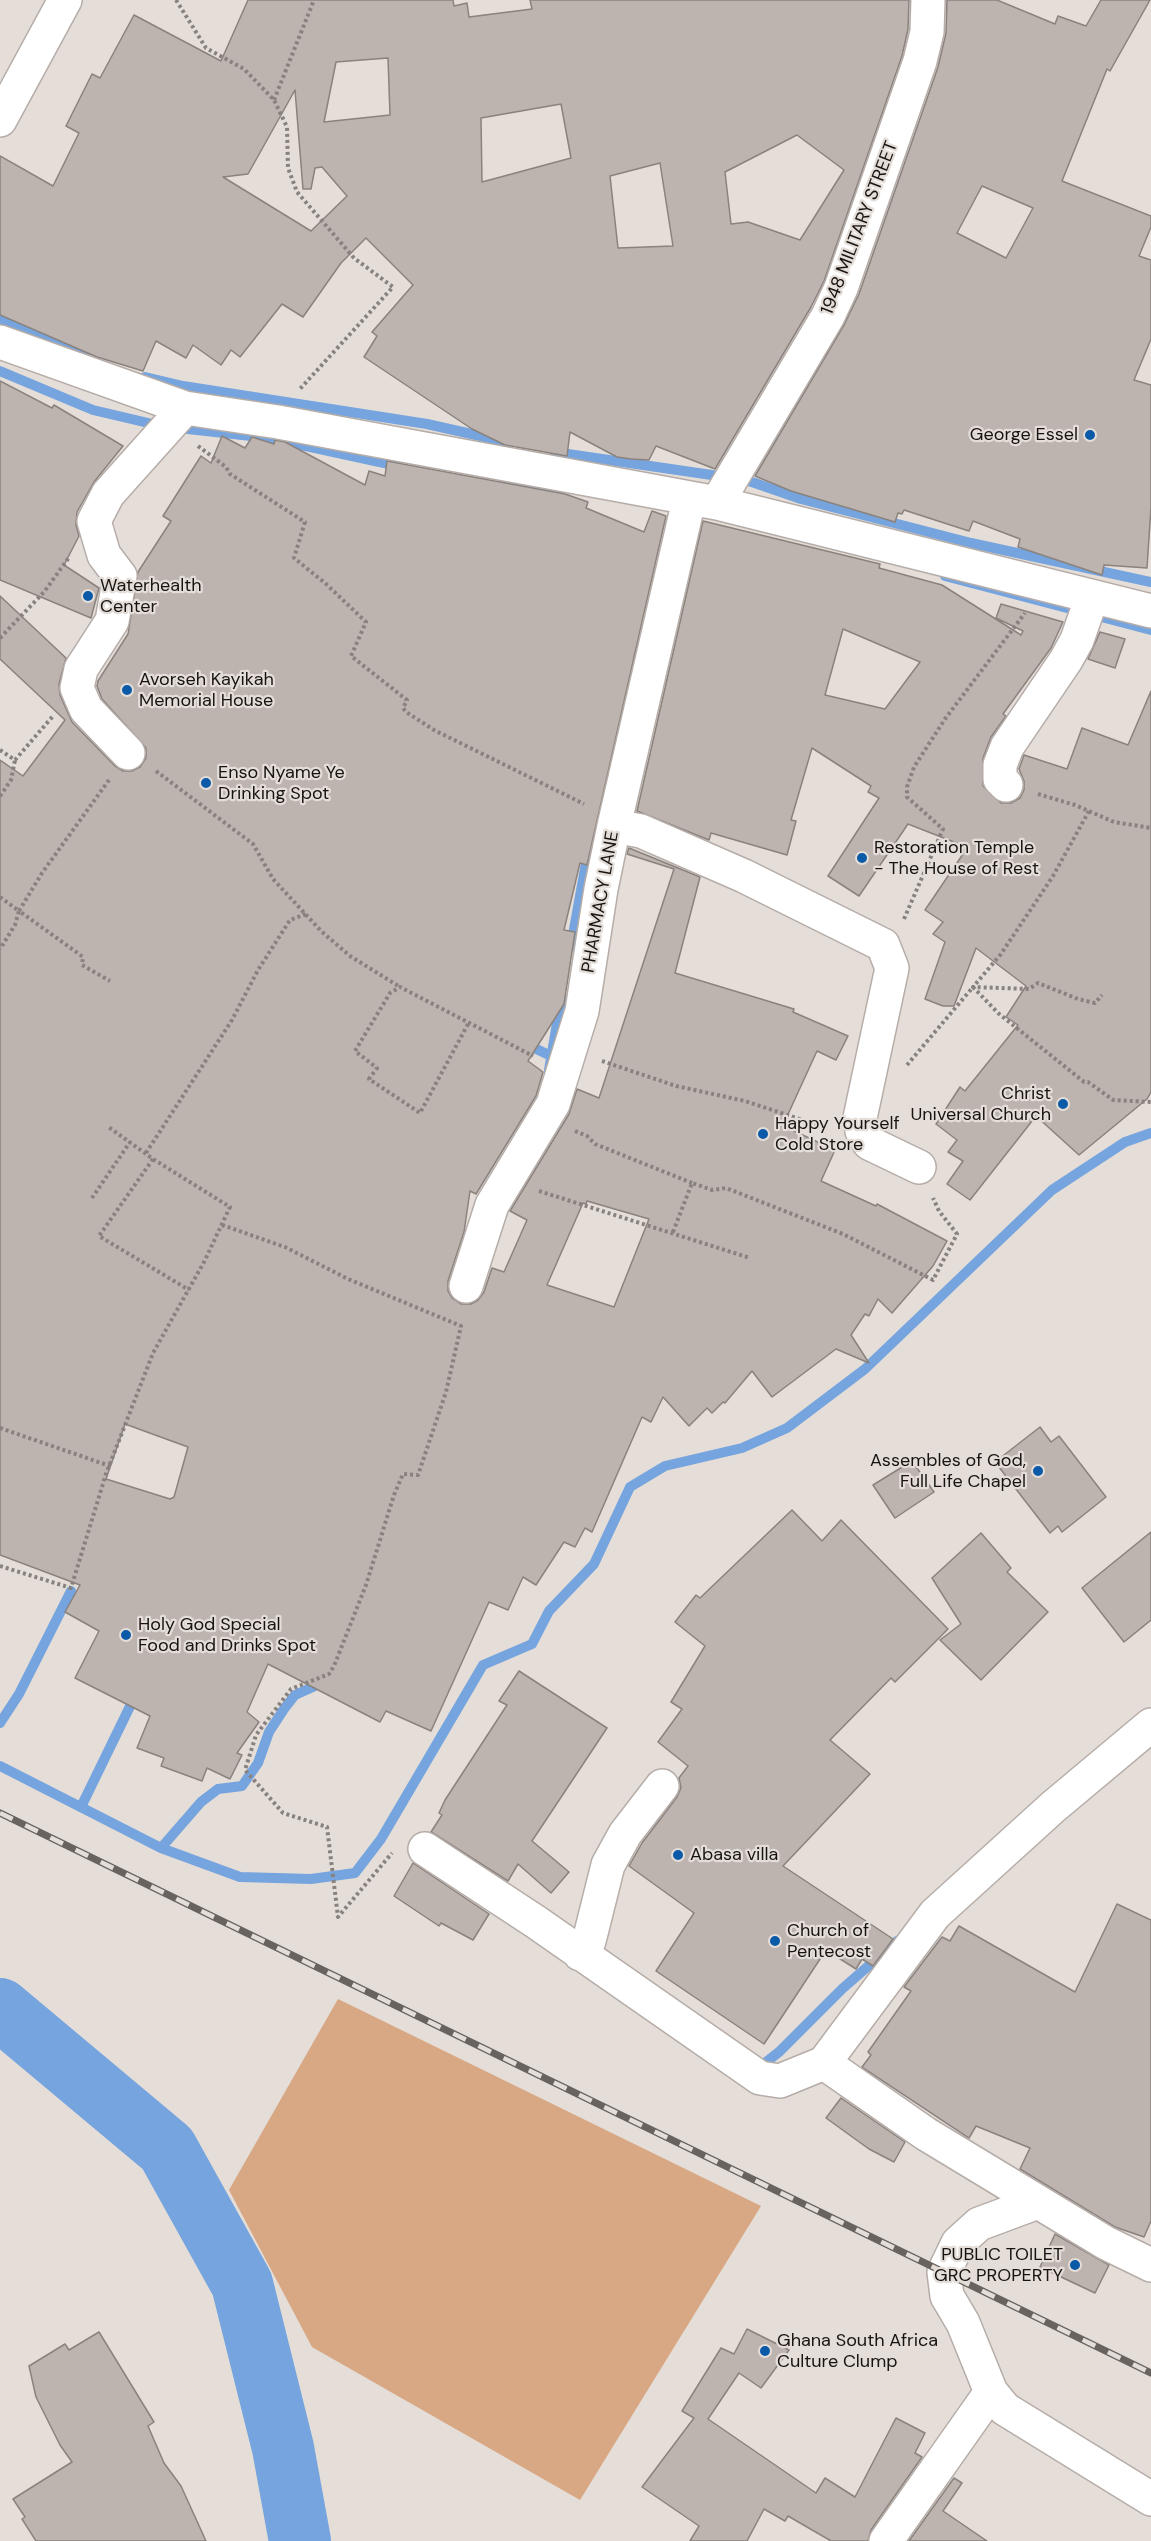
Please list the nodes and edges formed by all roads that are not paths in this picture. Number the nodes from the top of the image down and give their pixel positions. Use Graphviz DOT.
graph roads {
  1 [pos="65,0"];
  2 [pos="928,0"];
  3 [pos="0,120"];
  4 [pos="0,342"];
  5 [pos="176,418"];
  6 [pos="703,502"];
  7 [pos="1092,597"];
  8 [pos="1151,611"];
  9 [pos="128,753"];
  10 [pos="1006,785"];
  11 [pos="615,821"];
  12 [pos="919,1167"];
  13 [pos="466,1286"];
  14 [pos="1151,1725"];
  15 [pos="662,1786"];
  16 [pos="425,1850"];
  17 [pos="580,1954"];
  18 [pos="824,2063"];
  19 [pos="1038,2202"];
  20 [pos="1151,2265"];
  21 [pos="991,2392"];
  22 [pos="1151,2499"];
  23 [pos="886,2541"];
  1 -- 3 [label="street"];
  2 -- 6 [label="street, 1948 MILITARY STREET"];
  4 -- 5 [label="street"];
  5 -- 6 [label="street"];
  5 -- 9 [label="street"];
  6 -- 7 [label="street"];
  6 -- 11 [label="street, PHARMACY LANE"];
  7 -- 8 [label="street"];
  7 -- 10 [label="street"];
  11 -- 12 [label="street"];
  11 -- 13 [label="street, PHARMACY LANE"];
  14 -- 18 [label="street"];
  15 -- 17 [label="street"];
  16 -- 17 [label="street"];
  17 -- 18 [label="street"];
  18 -- 19 [label="street"];
  19 -- 20 [label="street"];
  19 -- 21 [label="street"];
  21 -- 22 [label="street"];
  21 -- 23 [label="street"];
}
